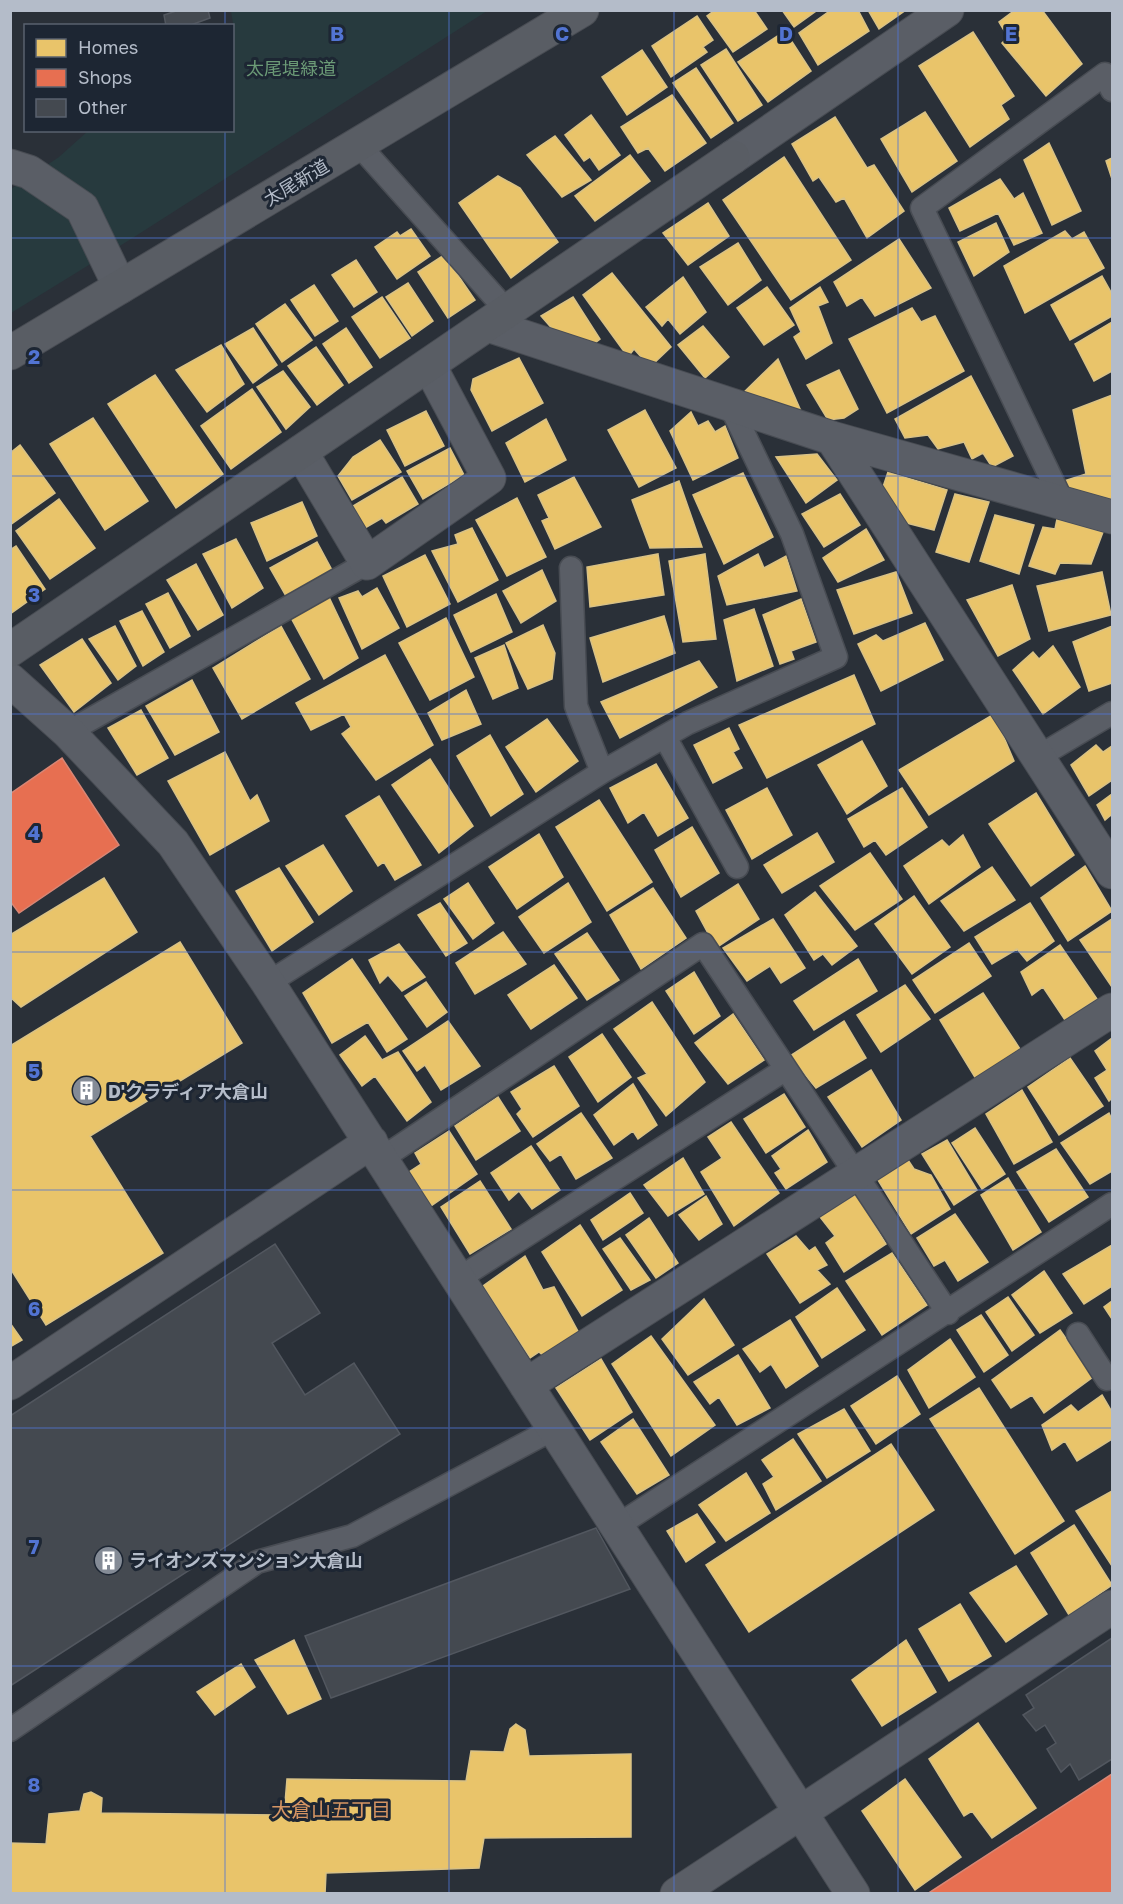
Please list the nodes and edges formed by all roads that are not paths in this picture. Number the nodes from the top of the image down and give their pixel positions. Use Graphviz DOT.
graph roads {
  1 [pos="582,10"];
  2 [pos="947,10"];
  3 [pos="1113,90"];
  4 [pos="358,144"];
  5 [pos="17,174"];
  6 [pos="120,287"];
  7 [pos="498,319"];
  8 [pos="10,353"];
  9 [pos="429,365"];
  10 [pos="730,405"];
  11 [pos="832,438"];
  12 [pos="301,452"];
  13 [pos="1063,503"];
  14 [pos="1113,517"];
  15 [pos="367,563"];
  16 [pos="571,568"];
  17 [pos="10,650"];
  18 [pos="10,680"];
  19 [pos="1113,713"];
  20 [pos="68,732"];
  21 [pos="665,737"];
  22 [pos="1038,757"];
  23 [pos="602,772"];
  24 [pos="737,867"];
  25 [pos="1113,872"];
  26 [pos="268,983"];
  27 [pos="1113,1010"];
  28 [pos="786,1069"];
  29 [pos="376,1150"];
  30 [pos="856,1175"];
  31 [pos="1113,1204"];
  32 [pos="458,1279"];
  33 [pos="948,1313"];
  34 [pos="1078,1334"];
  35 [pos="1113,1376"];
  36 [pos="10,1383"];
  37 [pos="526,1385"];
  38 [pos="555,1428"];
  39 [pos="617,1526"];
  40 [pos="1113,1607"];
  41 [pos="10,1730"];
  42 [pos="800,1811"];
  43 [pos="676,1893"];
  44 [pos="853,1893"];
  1 -- 4 [label="street, 太尾新道"];
  2 -- 7 [label="street"];
  3 -- 13 [label="lane"];
  4 -- 6 [label="street, 太尾新道"];
  4 -- 7 [label="lane"];
  5 -- 6 [label="street"];
  6 -- 8 [label="street, 太尾新道"];
  7 -- 9 [label="street"];
  7 -- 10 [label="street"];
  9 -- 12 [label="street"];
  9 -- 15 [label="street"];
  10 -- 11 [label="street"];
  10 -- 21 [label="lane"];
  11 -- 13 [label="street"];
  11 -- 22 [label="street"];
  12 -- 15 [label="street"];
  12 -- 17 [label="street"];
  13 -- 14 [label="street"];
  15 -- 20 [label="lane"];
  16 -- 23 [label="lane"];
  18 -- 20 [label="street"];
  19 -- 22 [label="lane"];
  20 -- 26 [label="street"];
  21 -- 23 [label="lane"];
  21 -- 24 [label="lane"];
  22 -- 25 [label="street"];
  23 -- 26 [label="lane"];
  26 -- 29 [label="street"];
  27 -- 30 [label="street"];
  28 -- 29 [label="lane"];
  28 -- 30 [label="lane"];
  28 -- 32 [label="lane"];
  29 -- 32 [label="street"];
  29 -- 36 [label="street"];
  30 -- 33 [label="lane"];
  30 -- 37 [label="street"];
  31 -- 33 [label="lane"];
  32 -- 37 [label="street"];
  33 -- 39 [label="lane"];
  34 -- 35 [label="lane"];
  37 -- 38 [label="street"];
  38 -- 39 [label="street"];
  38 -- 41 [label="lane"];
  39 -- 42 [label="street"];
  40 -- 42 [label="street"];
  42 -- 43 [label="street"];
  42 -- 44 [label="street"];
}
